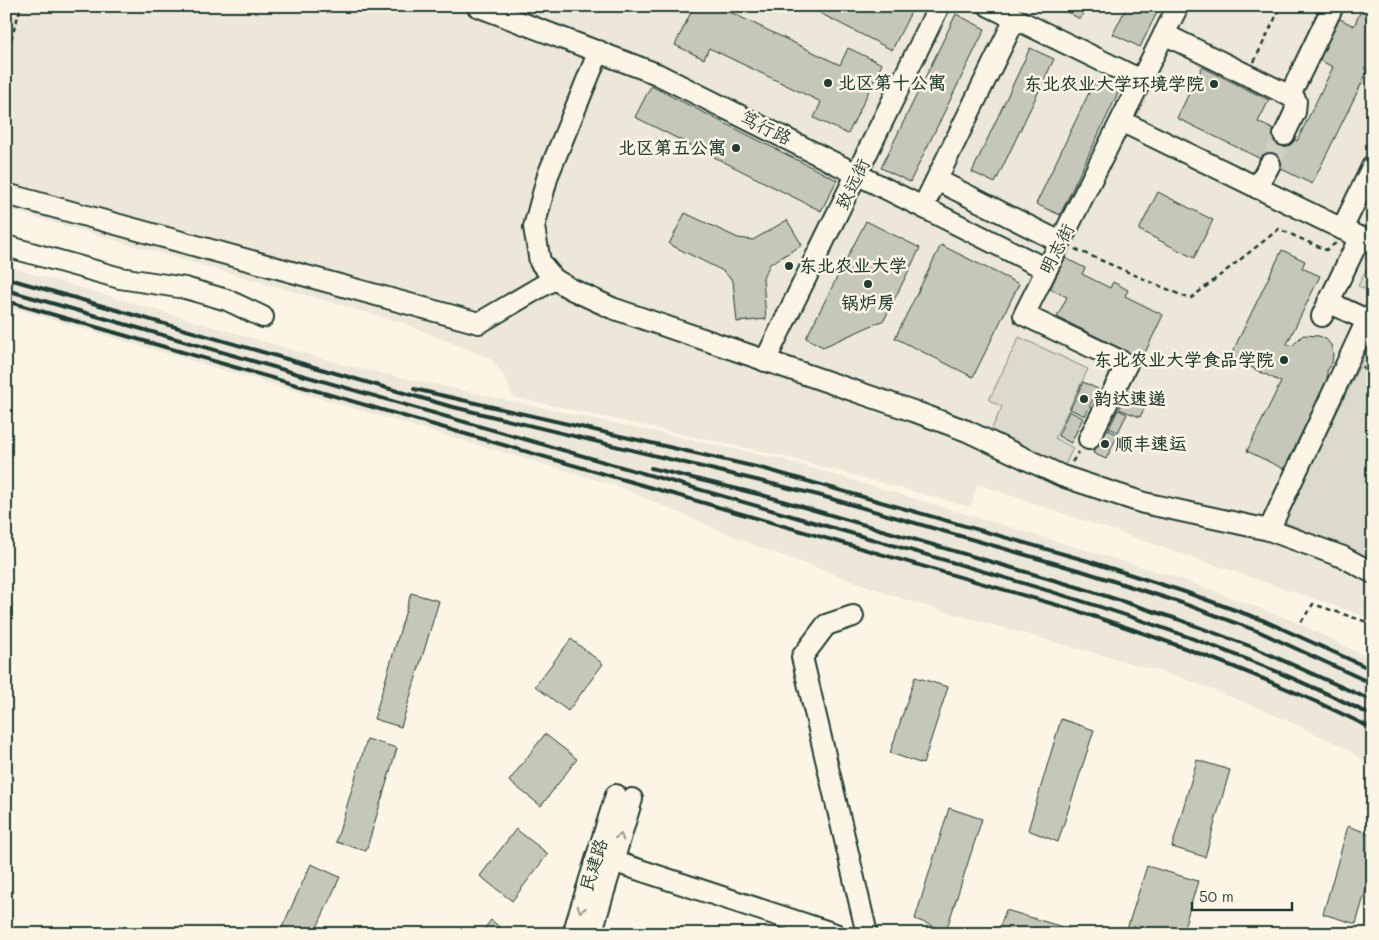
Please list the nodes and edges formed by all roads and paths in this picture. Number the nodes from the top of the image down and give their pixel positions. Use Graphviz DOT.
graph roads {
  1 [pos="21,6"];
  2 [pos="477,6"];
  3 [pos="939,6"];
  4 [pos="989,6"];
  5 [pos="1178,6"];
  6 [pos="1281,6"];
  7 [pos="1333,6"];
  8 [pos="1016,19"];
  9 [pos="1164,34"];
  10 [pos="599,51"];
  11 [pos="6,58"];
  12 [pos="1248,75"];
  13 [pos="1141,80"];
  14 [pos="1290,95"];
  15 [pos="1120,121"];
  16 [pos="1284,135"];
  17 [pos="1270,164"];
  18 [pos="1373,165"];
  19 [pos="859,174"];
  20 [pos="937,180"];
  21 [pos="1257,188"];
  22 [pos="6,194"];
  23 [pos="923,207"];
  24 [pos="1356,236"];
  25 [pos="1060,242"];
  26 [pos="6,246"];
  27 [pos="1046,270"];
  28 [pos="554,278"];
  29 [pos="263,317"];
  30 [pos="1355,359"];
  31 [pos="765,361"];
  32 [pos="1373,382"];
  33 [pos="1089,439"];
  34 [pos="1062,476"];
  35 [pos="1269,530"];
  36 [pos="1373,574"];
  37 [pos="852,616"];
  38 [pos="1301,622"];
  39 [pos="1373,624"];
  40 [pos="624,797"];
  41 [pos="605,859"];
  42 [pos="573,934"];
  43 [pos="591,934"];
  44 [pos="835,934"];
  45 [pos="867,934"];
  1 -- 11 [label="path"];
  2 -- 10 [label="street, 笃行路"];
  3 -- 19 [label="street, 致远街"];
  4 -- 8 [label="street"];
  5 -- 9 [label="street, 明志街"];
  6 -- 12 [label="path"];
  7 -- 14 [label="street"];
  8 -- 13 [label="street"];
  8 -- 20 [label="street"];
  9 -- 12 [label="street"];
  9 -- 13 [label="street, 明志街"];
  10 -- 19 [label="street, 笃行路"];
  10 -- 28 [label="street"];
  12 -- 14 [label="street"];
  13 -- 15 [label="street, 明志街"];
  14 -- 16 [label="street"];
  15 -- 21 [label="street"];
  15 -- 25 [label="street, 明志街"];
  17 -- 21 [label="street"];
  18 -- 24 [label="street"];
  19 -- 23 [label="street, 笃行路"];
  19 -- 31 [label="street, 致远街"];
  20 -- 23 [label="street"];
  20 -- 25 [label="street"];
  21 -- 24 [label="street"];
  22 -- 28 [label="street"];
  23 -- 27 [label="street, 笃行路"];
  24 -- 25 [label="path"];
  24 -- 30 [label="street"];
  25 -- 27 [label="street, 明志街"];
  26 -- 29 [label="street"];
  27 -- 33 [label="street, 明志街"];
  28 -- 31 [label="street"];
  30 -- 32 [label="path"];
  30 -- 35 [label="street"];
  31 -- 34 [label="street"];
  33 -- 34 [label="path"];
  34 -- 35 [label="street"];
  35 -- 36 [label="street"];
  37 -- 45 [label="street"];
  38 -- 39 [label="path"];
  40 -- 41 [label="street, 民建路"];
  41 -- 42 [label="street, 民建路, one-way"];
  41 -- 43 [label="street, 民建路"];
  41 -- 44 [label="street"];
}
